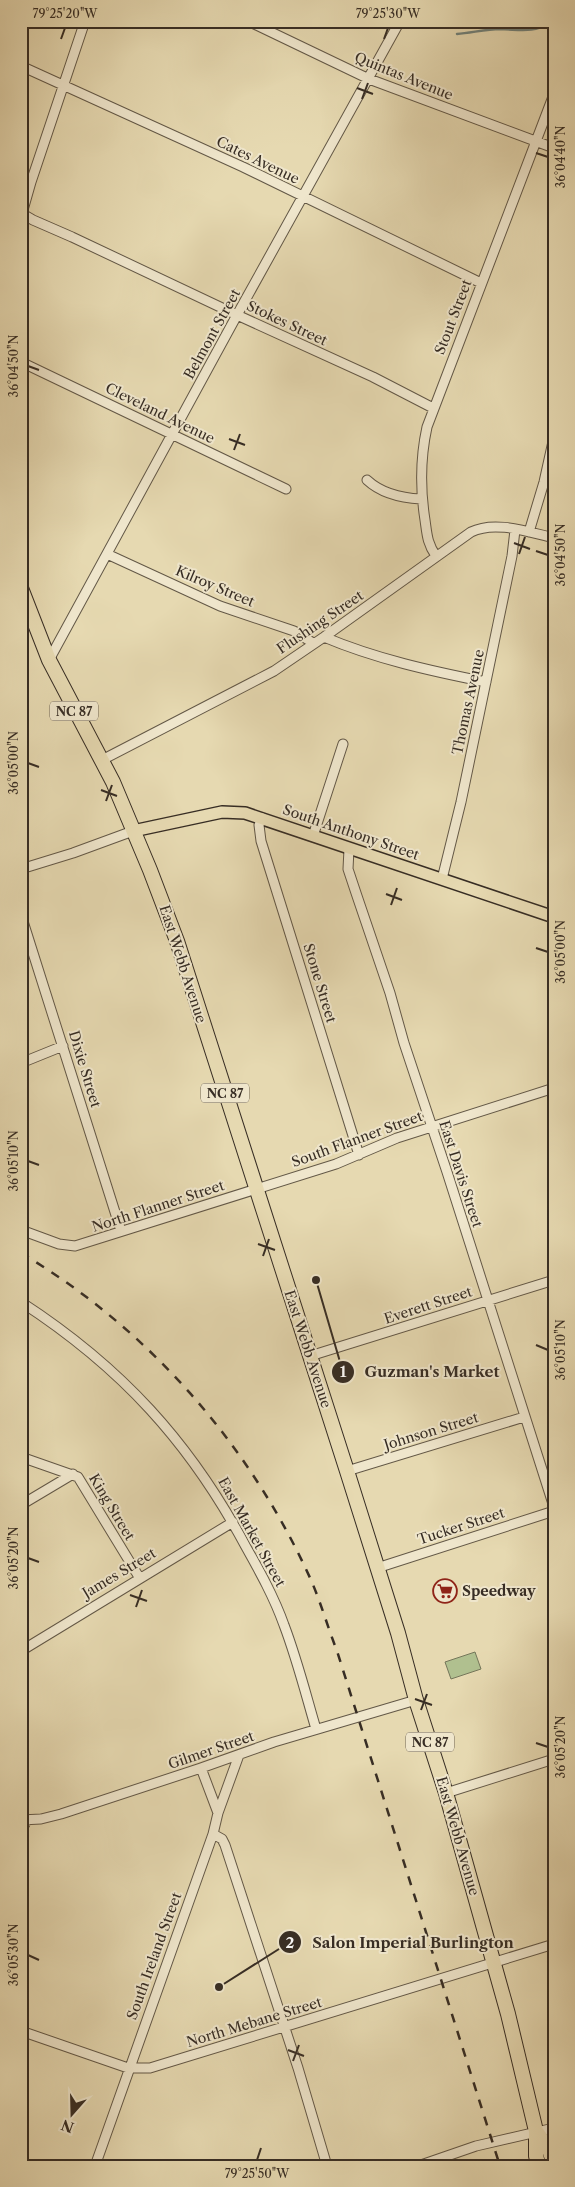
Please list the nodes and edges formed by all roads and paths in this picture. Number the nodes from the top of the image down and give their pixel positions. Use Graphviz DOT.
graph roads {
  1 [pos="85,21"];
  2 [pos="248,21"];
  3 [pos="400,21"];
  4 [pos="21,66"];
  5 [pos="369,79"];
  6 [pos="64,85"];
  7 [pos="554,94"];
  8 [pos="535,142"];
  9 [pos="554,148"];
  10 [pos="304,197"];
  11 [pos="22,214"];
  12 [pos="481,283"];
  13 [pos="237,315"];
  14 [pos="21,362"];
  15 [pos="433,408"];
  16 [pos="172,434"];
  17 [pos="554,437"];
  18 [pos="367,480"];
  19 [pos="286,489"];
  20 [pos="421,499"];
  21 [pos="515,530"];
  22 [pos="529,532"];
  23 [pos="554,538"];
  24 [pos="108,554"];
  25 [pos="436,556"];
  26 [pos="21,588"];
  27 [pos="324,637"];
  28 [pos="313,643"];
  29 [pos="49,660"];
  30 [pos="486,682"];
  31 [pos="343,744"];
  32 [pos="102,760"];
  33 [pos="262,818"];
  34 [pos="133,831"];
  35 [pos="313,836"];
  36 [pos="349,849"];
  37 [pos="21,869"];
  38 [pos="442,879"];
  39 [pos="21,915"];
  40 [pos="554,917"];
  41 [pos="63,1046"];
  42 [pos="21,1063"];
  43 [pos="554,1088"];
  44 [pos="431,1127"];
  45 [pos="359,1155"];
  46 [pos="256,1189"];
  47 [pos="21,1230"];
  48 [pos="121,1231"];
  49 [pos="554,1280"];
  50 [pos="487,1300"];
  51 [pos="21,1302"];
  52 [pos="310,1356"];
  53 [pos="524,1417"];
  54 [pos="21,1457"];
  55 [pos="347,1471"];
  56 [pos="73,1474"];
  57 [pos="21,1505"];
  58 [pos="554,1507"];
  59 [pos="554,1511"];
  60 [pos="233,1522"];
  61 [pos="377,1568"];
  62 [pos="139,1577"];
  63 [pos="21,1651"];
  64 [pos="416,1700"];
  65 [pos="316,1730"];
  66 [pos="239,1755"];
  67 [pos="554,1759"];
  68 [pos="200,1768"];
  69 [pos="446,1793"];
  70 [pos="218,1813"];
  71 [pos="24,1820"];
  72 [pos="21,1831"];
  73 [pos="213,1834"];
  74 [pos="554,1944"];
  75 [pos="494,1963"];
  76 [pos="284,2027"];
  77 [pos="21,2031"];
  78 [pos="128,2068"];
  79 [pos="554,2128"];
  80 [pos="536,2132"];
  81 [pos="554,2164"];
  82 [pos="95,2166"];
  83 [pos="327,2166"];
  84 [pos="418,2166"];
  85 [pos="539,2166"];
  1 -- 6 [label="street"];
  2 -- 5 [label="street, Quintas Avenue"];
  3 -- 5 [label="street, Belmont Street"];
  4 -- 6 [label="street, Cates Avenue"];
  5 -- 8 [label="street, Quintas Avenue"];
  5 -- 10 [label="street, Belmont Street"];
  6 -- 10 [label="street, Cates Avenue"];
  6 -- 11 [label="street"];
  7 -- 8 [label="street, Stout Street"];
  8 -- 9 [label="street, Quintas Avenue"];
  8 -- 12 [label="street, Stout Street"];
  10 -- 12 [label="street, Cates Avenue"];
  10 -- 13 [label="street, Belmont Street"];
  11 -- 13 [label="street, Stokes Street"];
  12 -- 15 [label="street, Stout Street"];
  13 -- 15 [label="street, Stokes Street"];
  13 -- 16 [label="street, Belmont Street"];
  14 -- 16 [label="street, Cleveland Avenue"];
  15 -- 20 [label="street, Stout Street"];
  16 -- 19 [label="street, Cleveland Avenue"];
  16 -- 24 [label="street, Belmont Street"];
  17 -- 22 [label="street"];
  18 -- 20 [label="street"];
  20 -- 25 [label="street, Stout Street"];
  21 -- 22 [label="street, Flushing Street"];
  21 -- 25 [label="street, Flushing Street"];
  21 -- 30 [label="street, Thomas Avenue"];
  22 -- 23 [label="street, Flushing Street"];
  24 -- 28 [label="street, Kilroy Street"];
  24 -- 29 [label="street, Belmont Street"];
  25 -- 27 [label="street, Flushing Street"];
  26 -- 29 [label="highway, East Webb Avenue / NC 87"];
  27 -- 28 [label="street, Flushing Street"];
  27 -- 30 [label="street"];
  28 -- 32 [label="street, Flushing Street"];
  29 -- 32 [label="highway, East Webb Avenue / NC 87"];
  30 -- 38 [label="street, Thomas Avenue"];
  31 -- 35 [label="street"];
  32 -- 34 [label="highway, East Webb Avenue / NC 87"];
  33 -- 34 [label="main road, South Anthony Street"];
  33 -- 35 [label="main road, South Anthony Street"];
  33 -- 45 [label="street, Stone Street"];
  34 -- 37 [label="street"];
  34 -- 46 [label="highway, East Webb Avenue / NC 87"];
  35 -- 36 [label="main road, South Anthony Street"];
  36 -- 38 [label="main road, South Anthony Street"];
  36 -- 44 [label="street, East Davis Street"];
  38 -- 40 [label="main road, South Anthony Street"];
  39 -- 41 [label="street, Dixie Street"];
  41 -- 42 [label="street"];
  41 -- 48 [label="street, Dixie Street"];
  43 -- 44 [label="street, South Flanner Street"];
  44 -- 45 [label="street, South Flanner Street"];
  44 -- 50 [label="street, East Davis Street"];
  45 -- 46 [label="street, South Flanner Street"];
  46 -- 48 [label="street, North Flanner Street"];
  46 -- 52 [label="highway, East Webb Avenue / NC 87"];
  47 -- 48 [label="street, North Flanner Street"];
  49 -- 50 [label="street, Everett Street"];
  50 -- 52 [label="street, Everett Street"];
  50 -- 53 [label="street, East Davis Street"];
  51 -- 60 [label="street, East Market Street"];
  52 -- 55 [label="highway, East Webb Avenue / NC 87"];
  53 -- 55 [label="street, Johnson Street"];
  53 -- 58 [label="street, East Davis Street"];
  54 -- 56 [label="street, King Street"];
  55 -- 61 [label="highway, East Webb Avenue / NC 87"];
  56 -- 57 [label="street"];
  56 -- 62 [label="street, King Street"];
  59 -- 61 [label="street, Tucker Street"];
  60 -- 62 [label="street, James Street"];
  60 -- 65 [label="street, East Market Street"];
  61 -- 64 [label="highway, East Webb Avenue / NC 87"];
  62 -- 63 [label="street, James Street"];
  64 -- 65 [label="street, Gilmer Street"];
  64 -- 69 [label="highway, East Webb Avenue / NC 87"];
  65 -- 66 [label="street, Gilmer Street"];
  66 -- 68 [label="street, Gilmer Street"];
  66 -- 70 [label="street, South Ireland Street"];
  67 -- 69 [label="street"];
  68 -- 70 [label="street"];
  68 -- 71 [label="street, Gilmer Street"];
  69 -- 75 [label="highway, East Webb Avenue / NC 87"];
  70 -- 73 [label="street, South Ireland Street"];
  71 -- 72 [label="street, Gilmer Street"];
  73 -- 76 [label="street"];
  73 -- 78 [label="street, South Ireland Street"];
  74 -- 75 [label="street, North Mebane Street"];
  75 -- 76 [label="street, North Mebane Street"];
  75 -- 80 [label="highway, East Webb Avenue / NC 87"];
  76 -- 78 [label="street, North Mebane Street"];
  76 -- 83 [label="street"];
  77 -- 78 [label="street, North Mebane Street"];
  78 -- 82 [label="street, South Ireland Street"];
  79 -- 80 [label="street"];
  80 -- 81 [label="highway, East Webb Avenue / NC 87"];
  80 -- 84 [label="street"];
  80 -- 85 [label="highway, East Webb Avenue / NC 87"];
}
